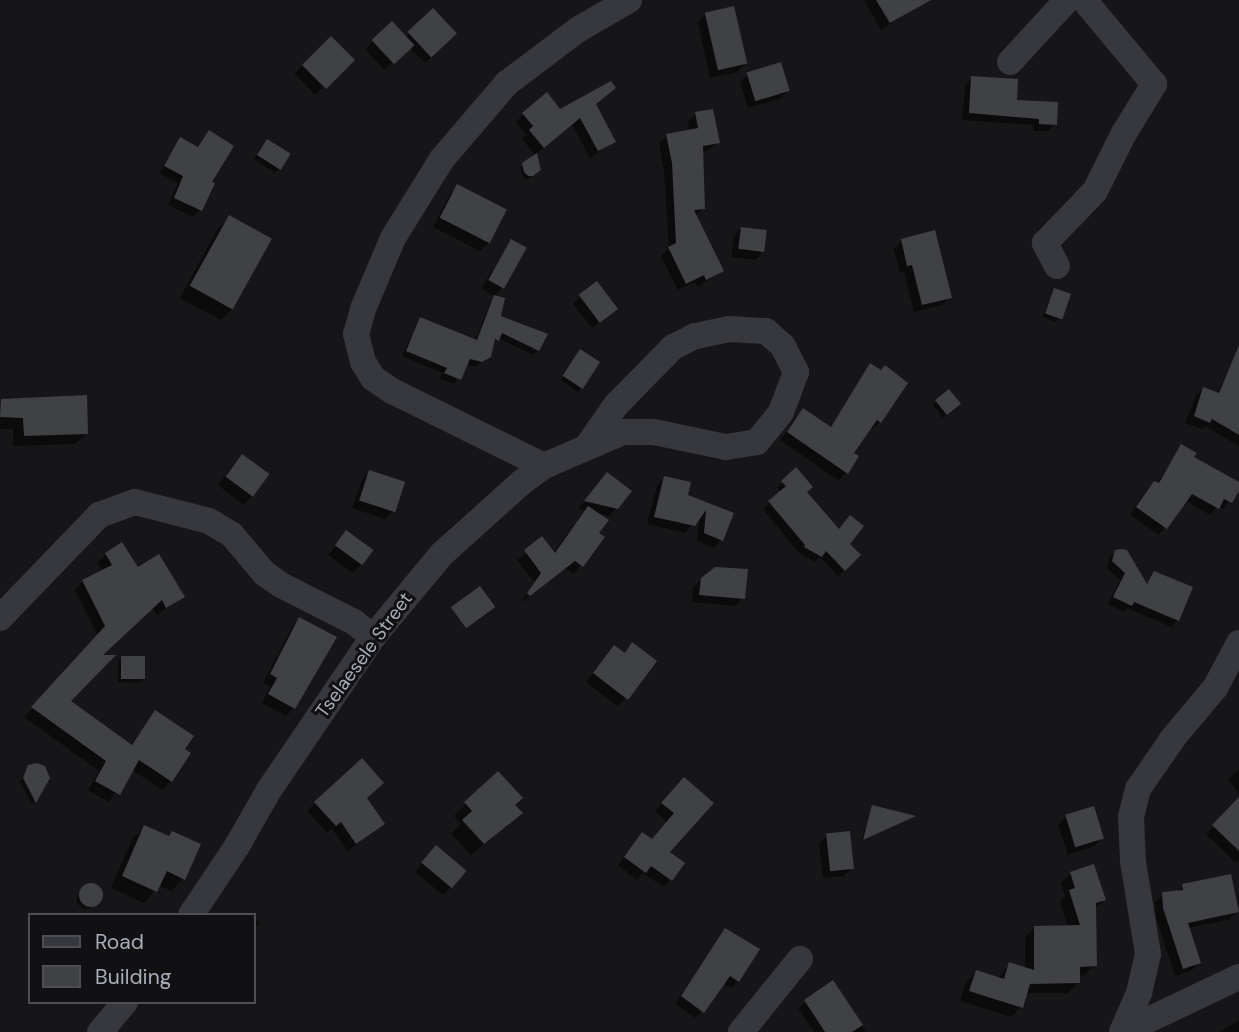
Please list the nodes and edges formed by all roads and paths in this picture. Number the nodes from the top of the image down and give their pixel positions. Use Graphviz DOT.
graph roads {
  1 [pos="629,0"];
  2 [pos="1067,0"];
  3 [pos="1084,0"];
  4 [pos="1010,62"];
  5 [pos="1057,266"];
  6 [pos="588,445"];
  7 [pos="544,466"];
  8 [pos="0,618"];
  9 [pos="373,637"];
  10 [pos="1239,643"];
  11 [pos="192,913"];
  12 [pos="800,959"];
  13 [pos="1239,977"];
  14 [pos="124,1004"];
  15 [pos="105,1030"];
  16 [pos="741,1032"];
  17 [pos="1122,1032"];
  1 -- 7 [label="street"];
  2 -- 4 [label="street"];
  3 -- 5 [label="street"];
  6 -- 6 [label="street, Tselaesele Street"];
  6 -- 7 [label="street, Tselaesele Street"];
  7 -- 9 [label="street, Tselaesele Street"];
  8 -- 9 [label="street"];
  9 -- 11 [label="street, Tselaesele Street"];
  10 -- 17 [label="street"];
  12 -- 16 [label="street"];
  13 -- 17 [label="street"];
  14 -- 15 [label="street"];
}
